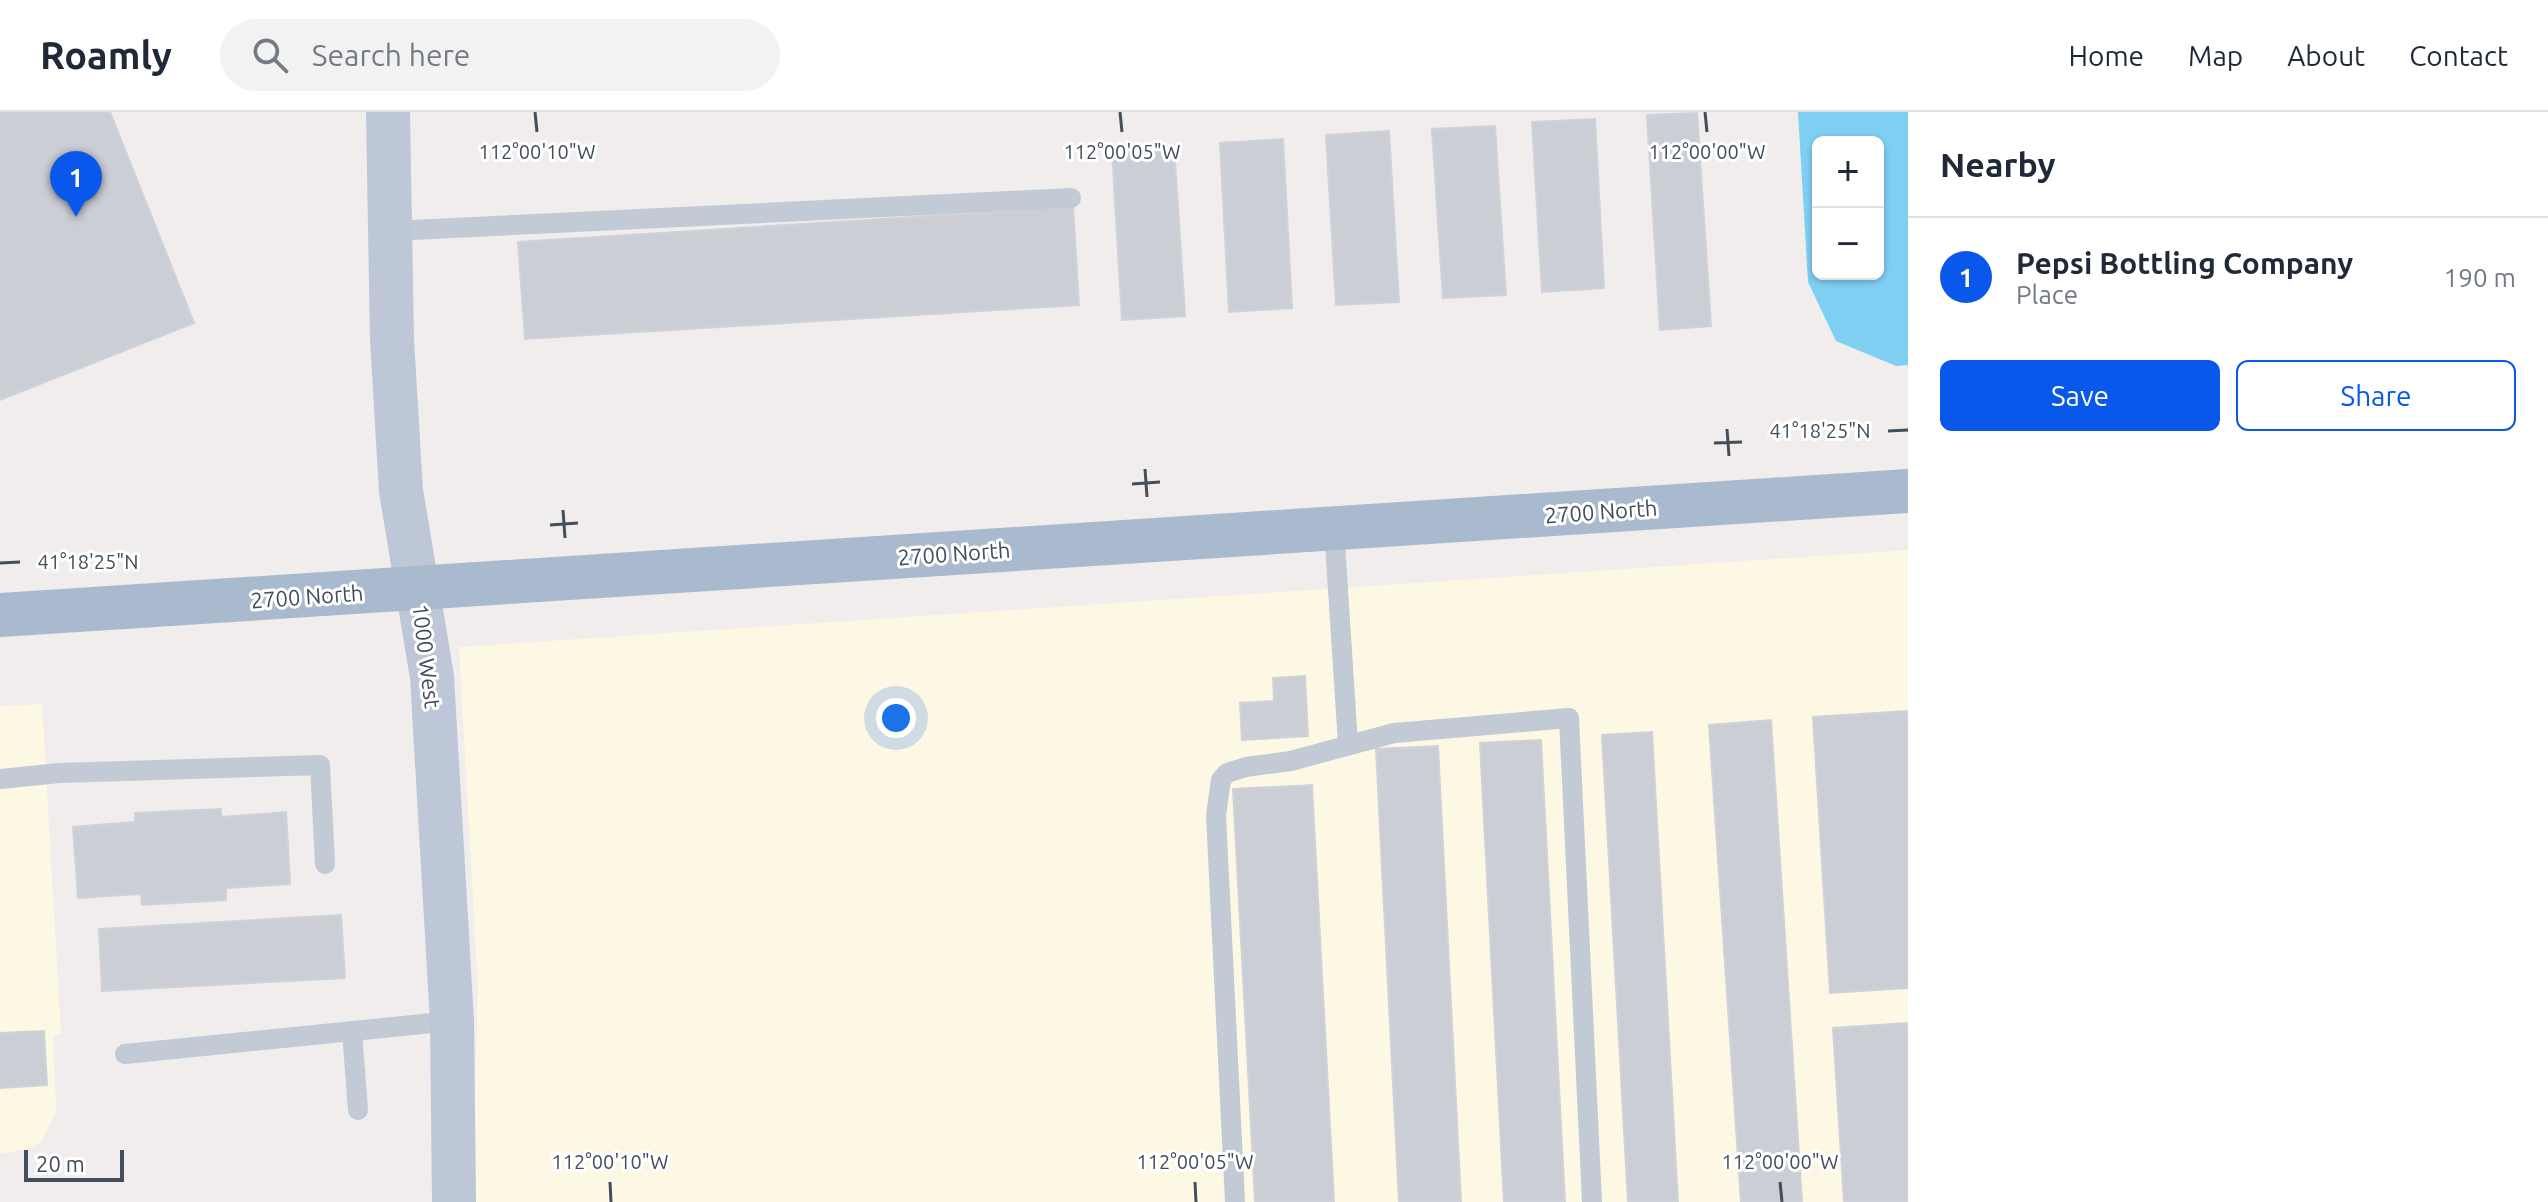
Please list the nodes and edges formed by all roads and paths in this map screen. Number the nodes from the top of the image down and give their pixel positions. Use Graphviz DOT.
graph roads {
  1 [pos="388,112"];
  2 [pos="1071,198"];
  3 [pos="391,231"];
  4 [pos="1908,491"];
  5 [pos="1334,528"];
  6 [pos="418,589"];
  7 [pos="0,615"];
  8 [pos="1348,744"];
  9 [pos="0,779"];
  10 [pos="325,864"];
  11 [pos="452,1021"];
  12 [pos="352,1031"];
  13 [pos="125,1054"];
  14 [pos="358,1110"];
  15 [pos="454,1202"];
  16 [pos="1235,1202"];
  17 [pos="1592,1202"];
  1 -- 3 [label="street, 1000 West"];
  2 -- 3 [label="lane"];
  3 -- 6 [label="street, 1000 West"];
  4 -- 5 [label="main road, 2700 North"];
  5 -- 6 [label="main road, 2700 North"];
  5 -- 8 [label="lane"];
  6 -- 7 [label="main road, 2700 North"];
  6 -- 11 [label="street, 1000 West"];
  8 -- 16 [label="lane"];
  8 -- 17 [label="lane"];
  9 -- 10 [label="lane"];
  11 -- 12 [label="lane"];
  11 -- 15 [label="street, 1000 West"];
  12 -- 13 [label="lane"];
  12 -- 14 [label="lane"];
}
